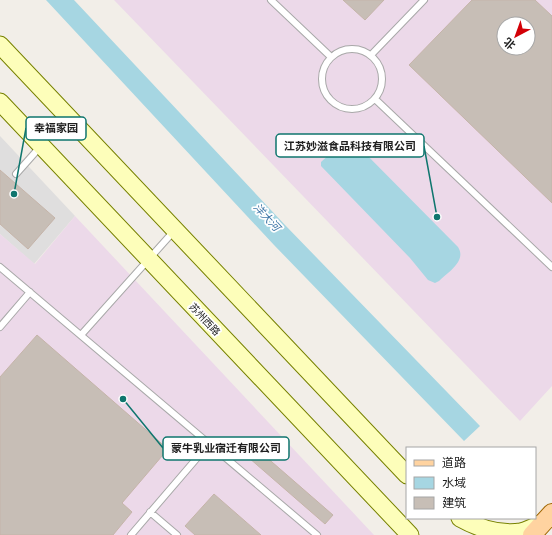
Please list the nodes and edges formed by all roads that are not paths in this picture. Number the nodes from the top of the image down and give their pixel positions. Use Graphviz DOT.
graph roads {
  1 [pos="271,0"];
  2 [pos="424,0"];
  3 [pos="0,45"];
  4 [pos="371,56"];
  5 [pos="331,57"];
  6 [pos="375,99"];
  7 [pos="0,102"];
  8 [pos="41,146"];
  9 [pos="16,174"];
  10 [pos="175,230"];
  11 [pos="149,259"];
  12 [pos="0,267"];
  13 [pos="552,267"];
  14 [pos="30,292"];
  15 [pos="0,327"];
  16 [pos="82,335"];
  17 [pos="209,444"];
  18 [pos="406,474"];
  19 [pos="150,512"];
  20 [pos="449,519"];
  21 [pos="462,519"];
  22 [pos="542,524"];
  23 [pos="131,535"];
  24 [pos="176,535"];
  25 [pos="317,535"];
  26 [pos="410,535"];
  27 [pos="464,535"];
  1 -- 5 [label="lane"];
  2 -- 4 [label="lane"];
  3 -- 10 [label="main road"];
  4 -- 5 [label="lane"];
  4 -- 6 [label="lane"];
  5 -- 6 [label="lane"];
  6 -- 13 [label="lane"];
  7 -- 8 [label="main road, 苏州西路"];
  8 -- 9 [label="lane"];
  8 -- 11 [label="main road, 苏州西路"];
  10 -- 11 [label="lane"];
  10 -- 18 [label="main road"];
  11 -- 16 [label="lane"];
  11 -- 26 [label="main road, 苏州西路"];
  12 -- 14 [label="lane"];
  14 -- 15 [label="lane"];
  14 -- 16 [label="lane"];
  16 -- 17 [label="lane"];
  17 -- 19 [label="lane"];
  17 -- 25 [label="lane"];
  19 -- 23 [label="lane"];
  19 -- 24 [label="lane"];
  20 -- 27 [label="main road"];
  21 -- 22 [label="main road"];
}
